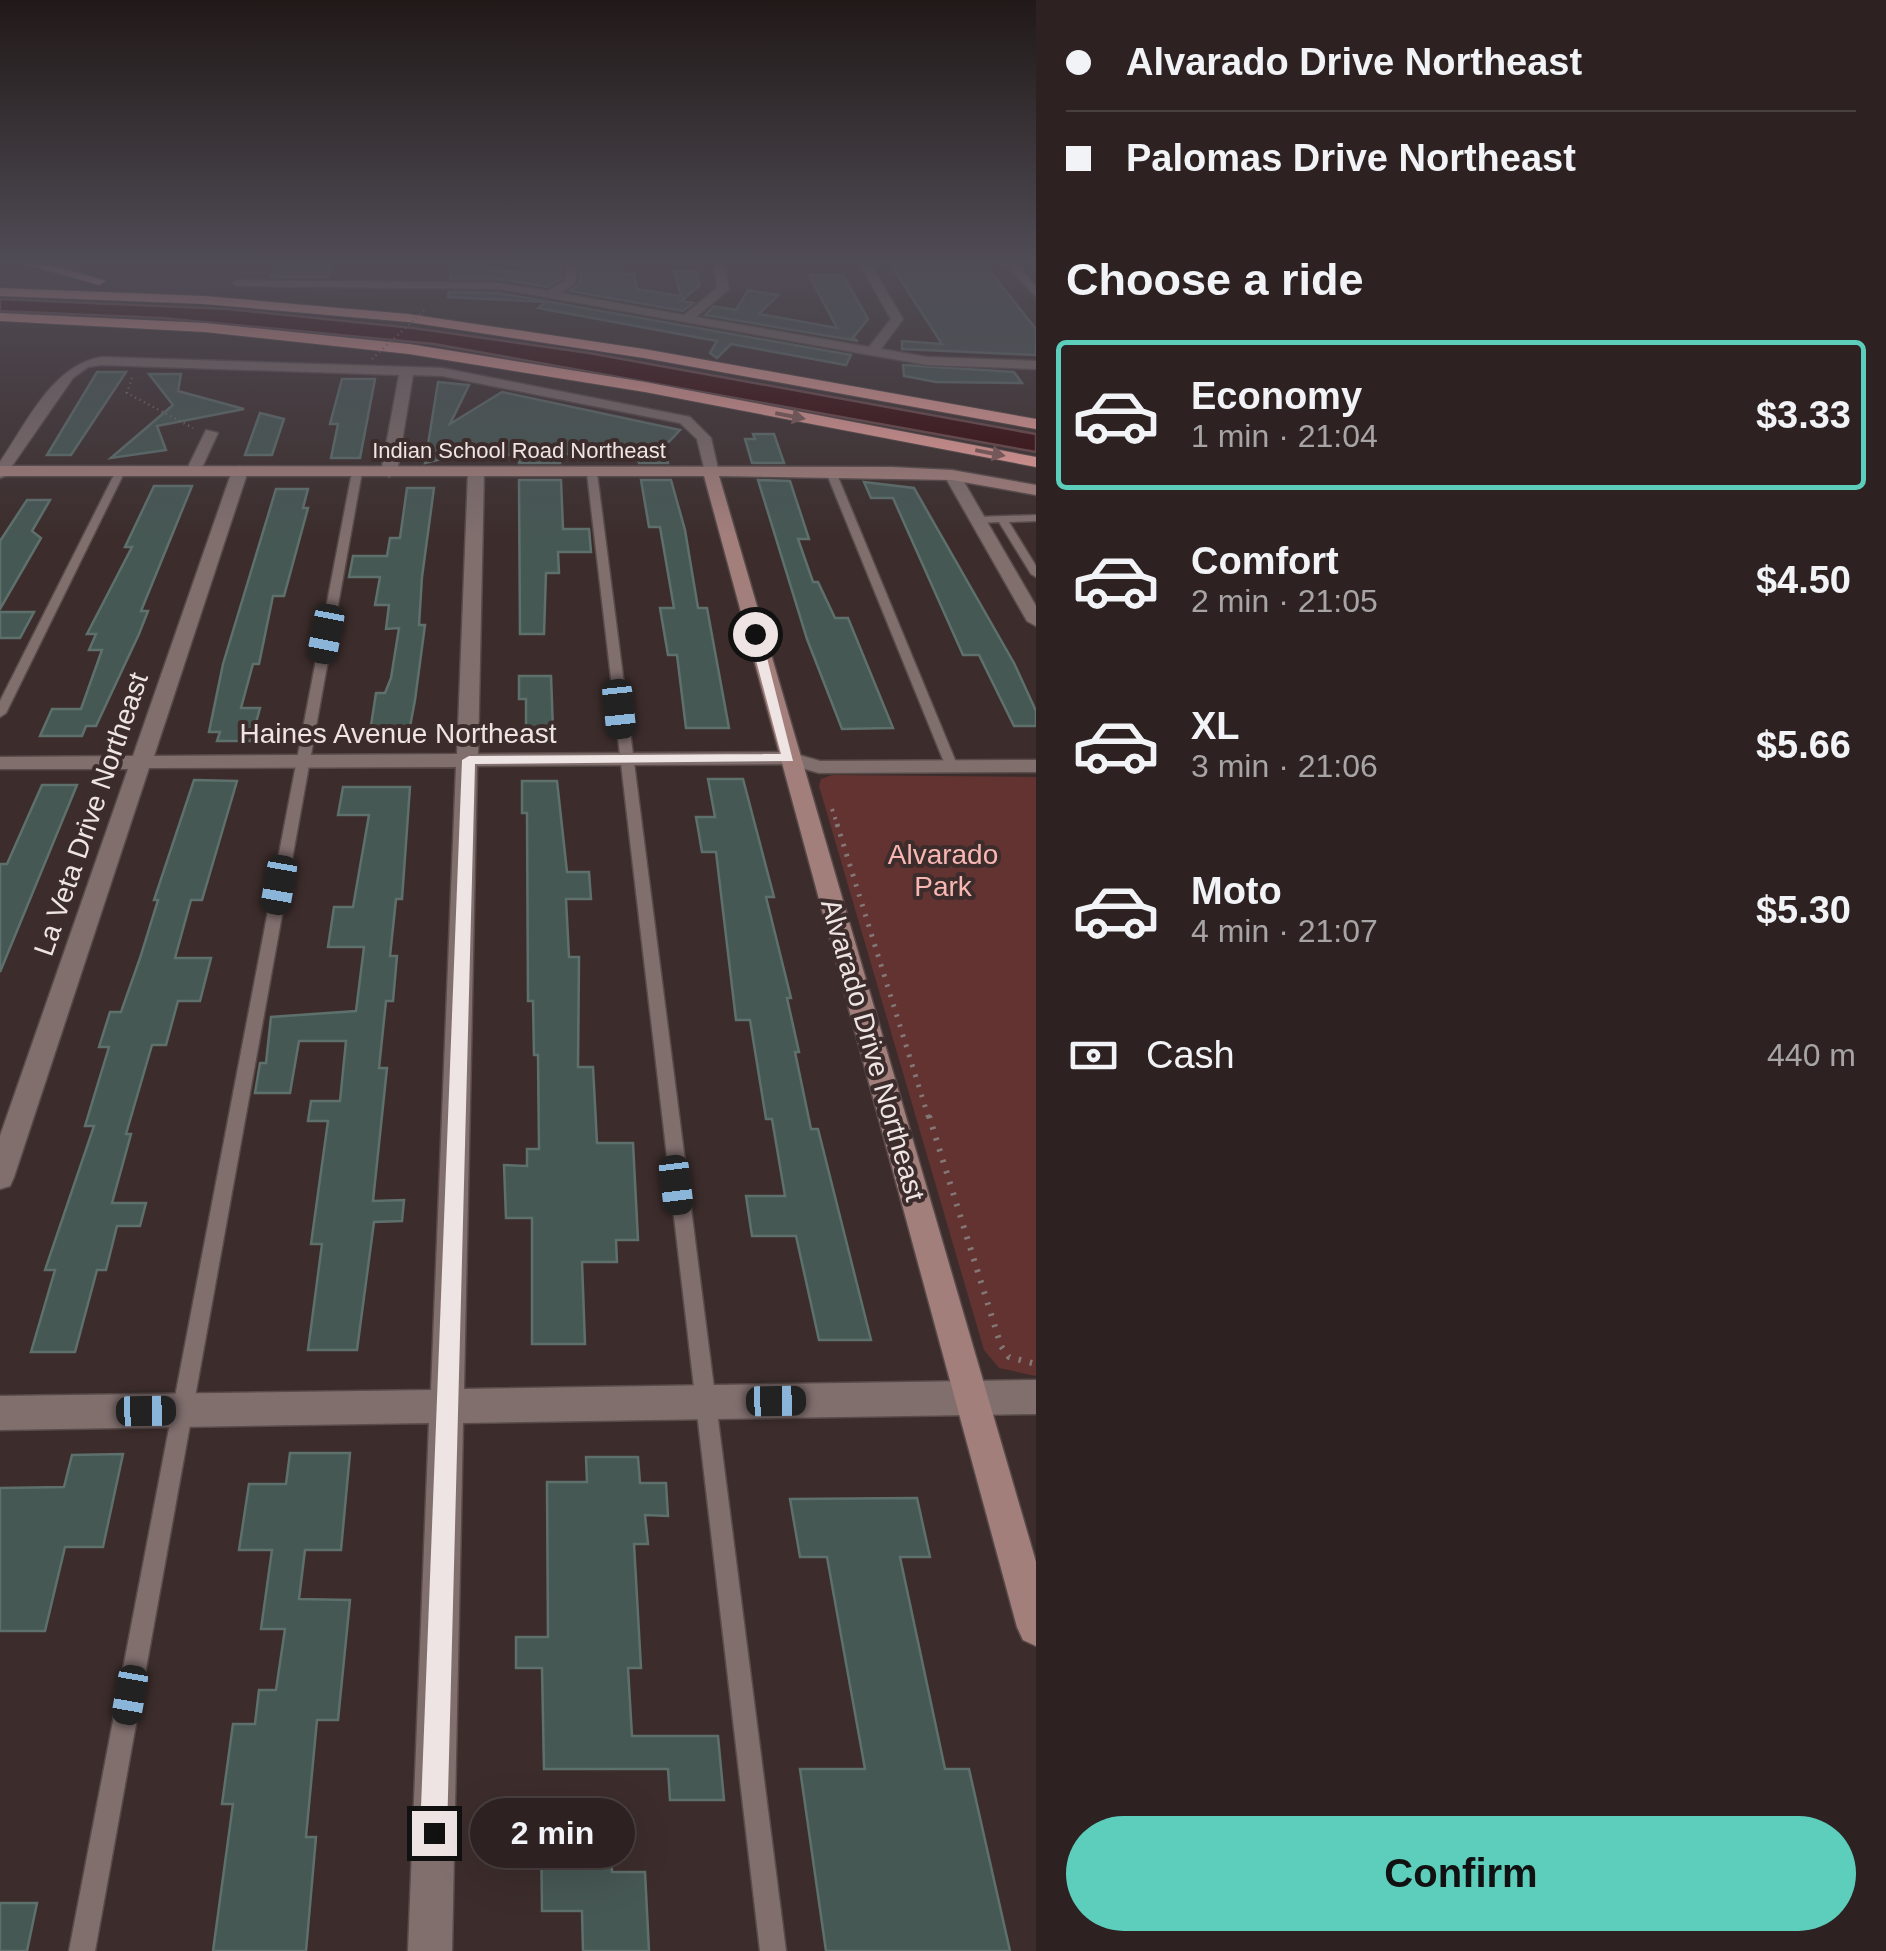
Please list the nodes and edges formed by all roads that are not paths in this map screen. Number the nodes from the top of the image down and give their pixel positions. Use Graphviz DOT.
graph roads {
  1 [pos="426,356"];
  2 [pos="454,356"];
  3 [pos="659,356"];
  4 [pos="903,356"];
  5 [pos="499,362"];
  6 [pos="1036,366"];
  7 [pos="408,369"];
  8 [pos="1036,424"];
  9 [pos="211,433"];
  10 [pos="1036,462"];
  11 [pos="120,471"];
  12 [pos="194,471"];
  13 [pos="240,471"];
  14 [pos="0,472"];
  15 [pos="358,472"];
  16 [pos="388,472"];
  17 [pos="476,472"];
  18 [pos="831,472"];
  19 [pos="592,473"];
  20 [pos="711,473"];
  21 [pos="952,475"];
  22 [pos="1036,490"];
  23 [pos="1036,518"];
  24 [pos="1002,519"];
  25 [pos="977,520"];
  26 [pos="1007,572"];
  27 [pos="1035,573"];
  28 [pos="1034,613"];
  29 [pos="0,714"];
  30 [pos="625,758"];
  31 [pos="788,758"];
  32 [pos="469,760"];
  33 [pos="301,761"];
  34 [pos="140,762"];
  35 [pos="0,763"];
  36 [pos="1036,766"];
  37 [pos="952,767"];
  38 [pos="0,1177"];
  39 [pos="1036,1397"];
  40 [pos="972,1398"];
  41 [pos="703,1402"];
  42 [pos="447,1406"];
  43 [pos="182,1410"];
  44 [pos="0,1413"];
  45 [pos="1036,1627"];
  46 [pos="82,1951"];
  47 [pos="430,1951"];
  48 [pos="773,1951"];
  1 -- 5 [label="highway"];
  2 -- 5 [label="highway"];
  3 -- 8 [label="highway"];
  4 -- 6 [label="street"];
  5 -- 10 [label="highway, one-way"];
  7 -- 14 [label="street"];
  7 -- 16 [label="street"];
  7 -- 20 [label="street"];
  9 -- 12 [label="street"];
  11 -- 12 [label="street, Indian School Road Northeast"];
  11 -- 14 [label="street, Indian School Road Northeast"];
  11 -- 29 [label="lane"];
  12 -- 13 [label="street, Indian School Road Northeast"];
  13 -- 15 [label="street, Indian School Road Northeast"];
  13 -- 34 [label="street, La Veta Drive Northeast"];
  15 -- 16 [label="street, Indian School Road Northeast"];
  15 -- 33 [label="lane"];
  16 -- 17 [label="street, Indian School Road Northeast"];
  17 -- 19 [label="street, Indian School Road Northeast"];
  17 -- 32 [label="street"];
  18 -- 20 [label="street, Indian School Road Northeast"];
  18 -- 21 [label="street, Indian School Road Northeast"];
  18 -- 37 [label="lane"];
  19 -- 20 [label="street, Indian School Road Northeast"];
  19 -- 30 [label="lane"];
  20 -- 31 [label="street, Alvarado Drive Northeast"];
  21 -- 22 [label="street, Indian School Road Northeast"];
  21 -- 25 [label="street"];
  23 -- 24 [label="lane"];
  24 -- 25 [label="lane"];
  24 -- 27 [label="lane"];
  25 -- 26 [label="street"];
  26 -- 27 [label="lane"];
  26 -- 28 [label="street"];
  30 -- 31 [label="street, Haines Avenue Northeast"];
  30 -- 32 [label="street, Haines Avenue Northeast"];
  30 -- 41 [label="lane"];
  31 -- 37 [label="street, Haines Avenue Northeast"];
  31 -- 40 [label="street, Alvarado Drive Northeast"];
  32 -- 33 [label="street, Haines Avenue Northeast"];
  32 -- 42 [label="street"];
  33 -- 34 [label="street, Haines Avenue Northeast"];
  33 -- 43 [label="lane"];
  34 -- 35 [label="street, Haines Avenue Northeast"];
  34 -- 38 [label="street, La Veta Drive Northeast"];
  36 -- 37 [label="street, Haines Avenue Northeast"];
  39 -- 40 [label="street"];
  40 -- 41 [label="street"];
  40 -- 45 [label="street, Alvarado Drive Northeast"];
  41 -- 42 [label="street"];
  41 -- 48 [label="lane"];
  42 -- 43 [label="street"];
  42 -- 47 [label="street"];
  43 -- 44 [label="street"];
  43 -- 46 [label="lane"];
}
